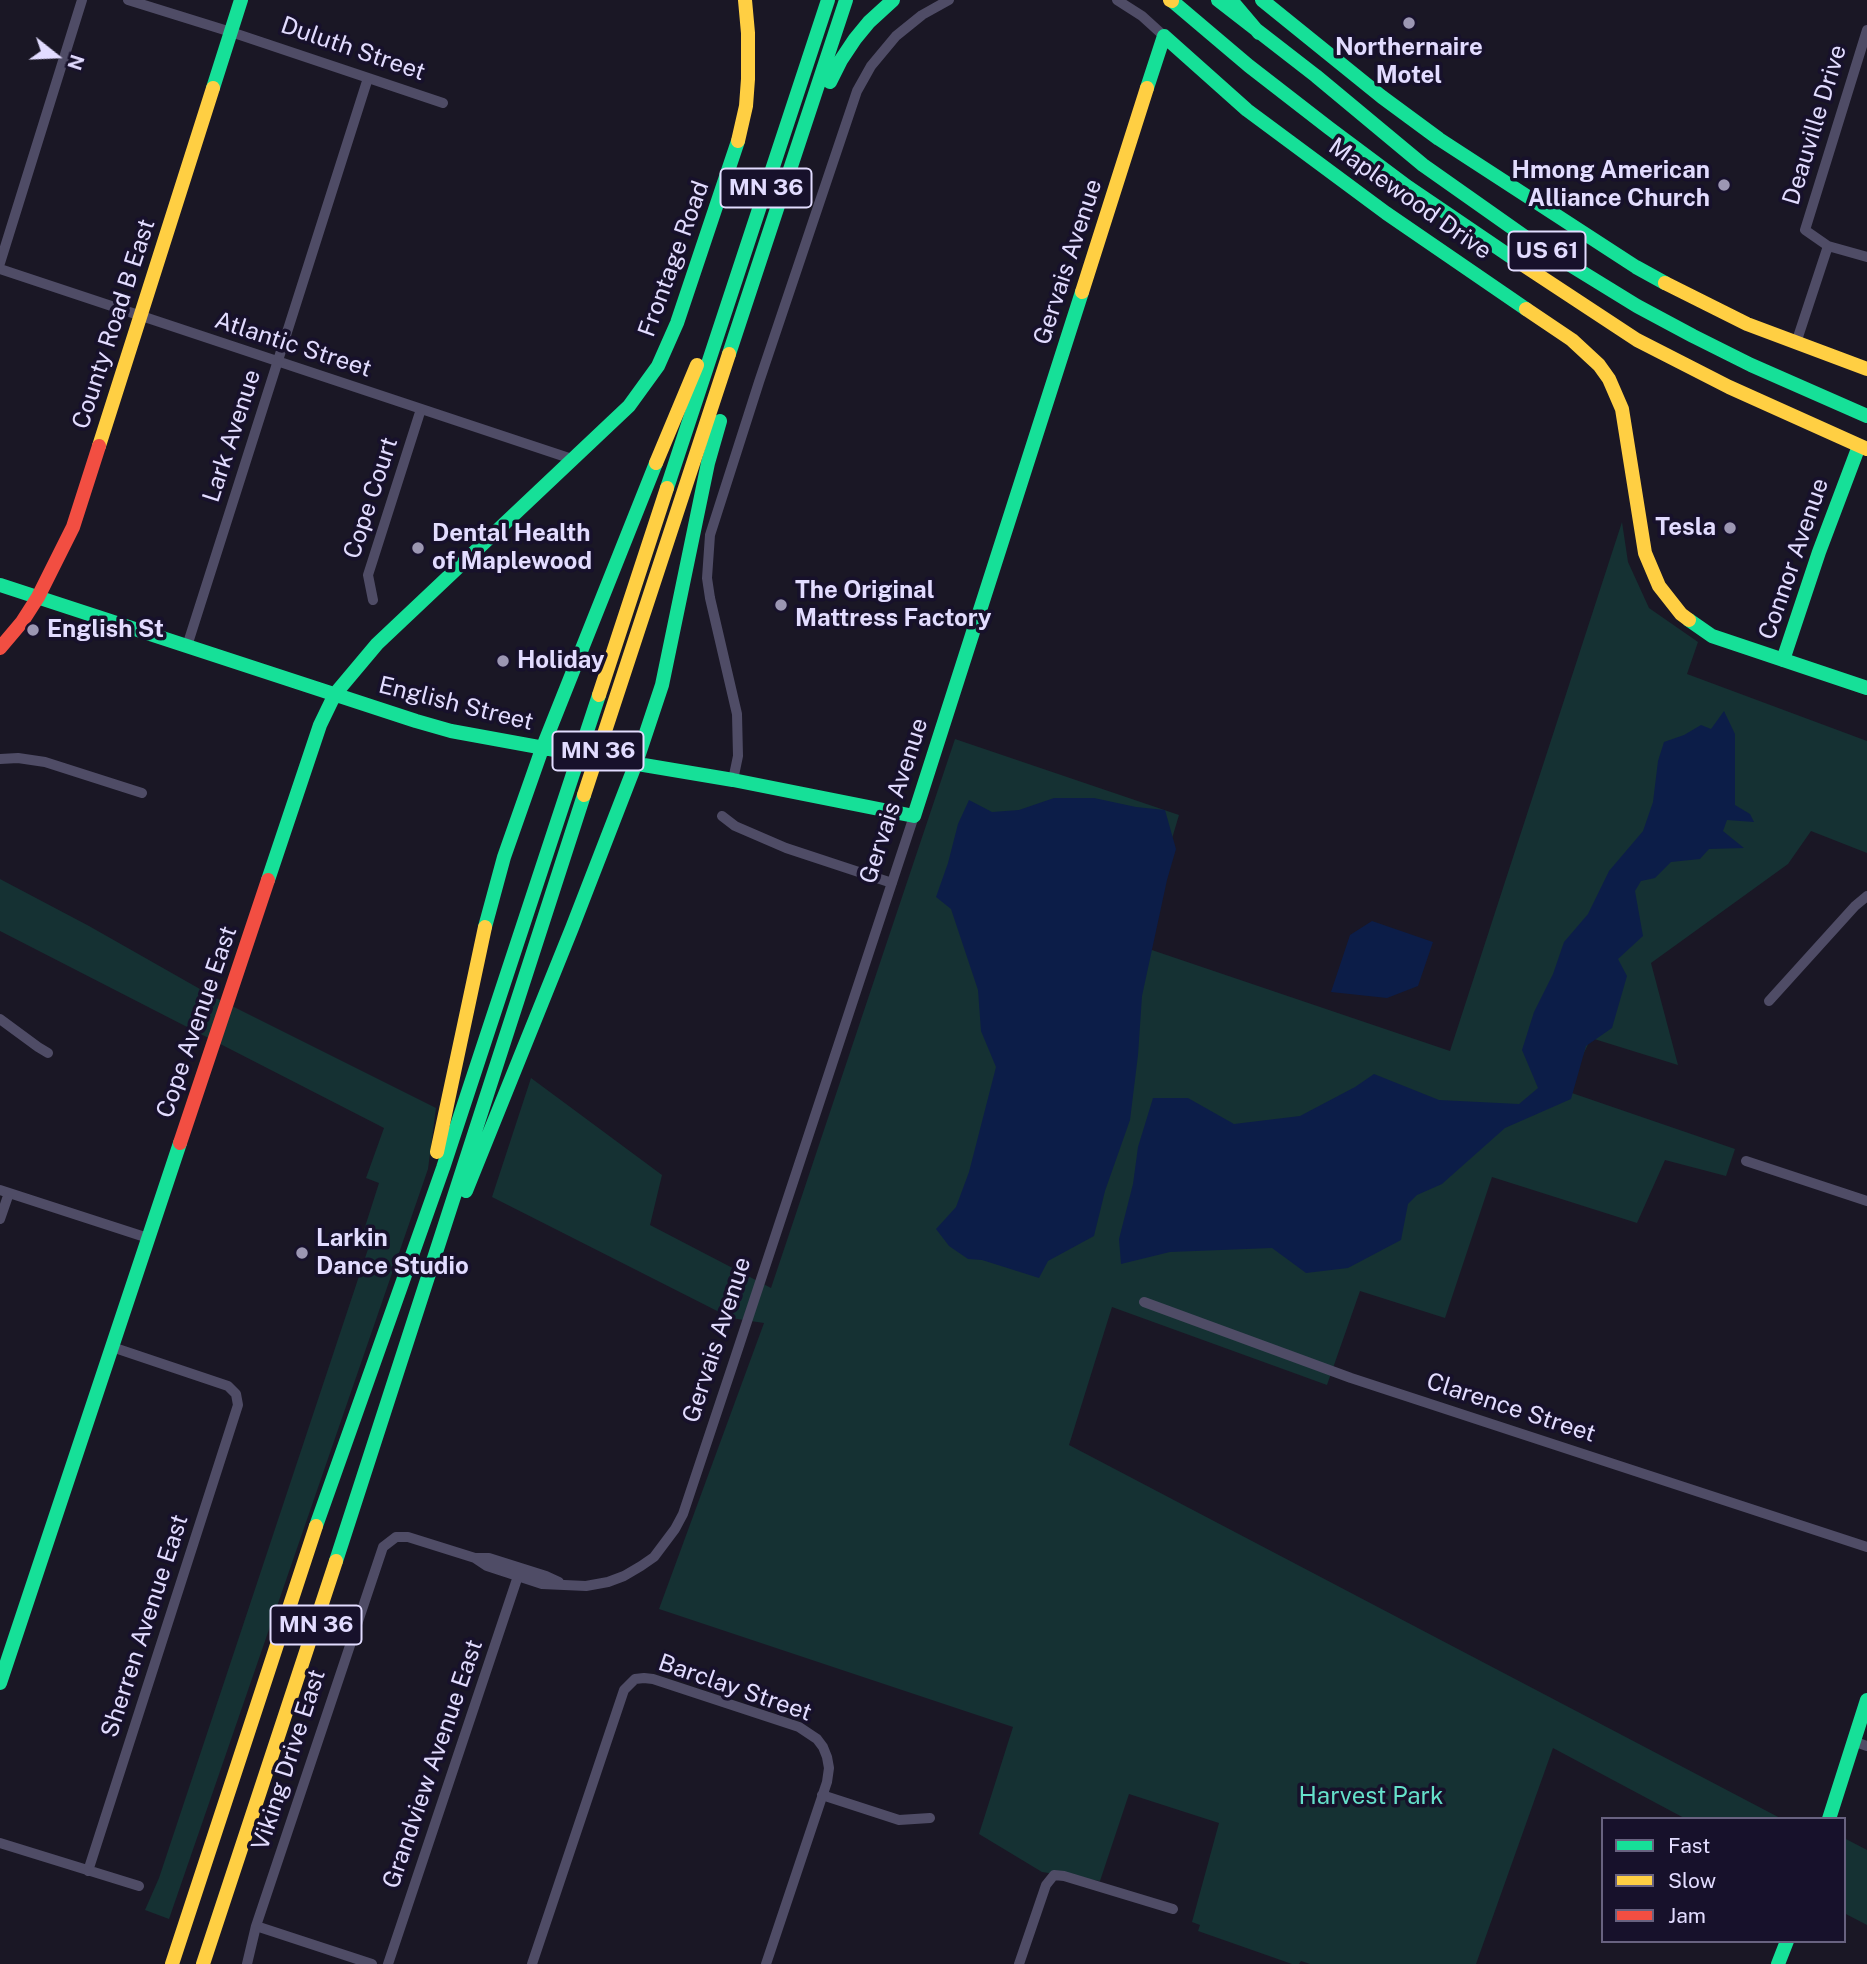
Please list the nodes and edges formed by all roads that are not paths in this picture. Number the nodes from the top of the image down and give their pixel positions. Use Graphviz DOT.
graph roads {
  1 [pos="82,0"];
  2 [pos="128,0"];
  3 [pos="241,0"];
  4 [pos="744,0"];
  5 [pos="819,0"];
  6 [pos="828,0"];
  7 [pos="846,0"];
  8 [pos="893,0"];
  9 [pos="948,0"];
  10 [pos="1117,0"];
  11 [pos="1171,0"];
  12 [pos="1218,0"];
  13 [pos="1231,0"];
  14 [pos="1262,0"];
  15 [pos="1867,30"];
  16 [pos="231,32"];
  17 [pos="1259,33"];
  18 [pos="1164,36"];
  19 [pos="368,78"];
  20 [pos="801,85"];
  21 [pos="443,103"];
  22 [pos="781,196"];
  23 [pos="774,219"];
  24 [pos="1828,246"];
  25 [pos="1867,255"];
  26 [pos="0,263"];
  27 [pos="0,269"];
  28 [pos="732,290"];
  29 [pos="141,316"];
  30 [pos="1796,343"];
  31 [pos="278,363"];
  32 [pos="1867,369"];
  33 [pos="1867,403"];
  34 [pos="421,409"];
  35 [pos="1852,410"];
  36 [pos="1867,416"];
  37 [pos="1867,432"];
  38 [pos="1865,451"];
  39 [pos="572,459"];
  40 [pos="0,584"];
  41 [pos="38,597"];
  42 [pos="373,600"];
  43 [pos="187,646"];
  44 [pos="0,648"];
  45 [pos="1783,660"];
  46 [pos="1867,688"];
  47 [pos="335,694"];
  48 [pos="542,749"];
  49 [pos="0,759"];
  50 [pos="636,763"];
  51 [pos="733,780"];
  52 [pos="142,793"];
  53 [pos="722,816"];
  54 [pos="914,816"];
  55 [pos="892,883"];
  56 [pos="1867,896"];
  57 [pos="1769,1001"];
  58 [pos="0,1019"];
  59 [pos="48,1053"];
  60 [pos="1746,1161"];
  61 [pos="4,1192"];
  62 [pos="1867,1201"];
  63 [pos="0,1219"];
  64 [pos="148,1238"];
  65 [pos="425,1285"];
  66 [pos="1144,1302"];
  67 [pos="385,1335"];
  68 [pos="112,1347"];
  69 [pos="1867,1547"];
  70 [pos="475,1559"];
  71 [pos="518,1576"];
  72 [pos="563,1584"];
  73 [pos="0,1683"];
  74 [pos="1867,1700"];
  75 [pos="1860,1744"];
  76 [pos="822,1796"];
  77 [pos="1830,1817"];
  78 [pos="930,1818"];
  79 [pos="0,1843"];
  80 [pos="88,1871"];
  81 [pos="139,1886"];
  82 [pos="1173,1909"];
  83 [pos="256,1926"];
  84 [pos="1786,1943"];
  85 [pos="172,1964"];
  86 [pos="203,1964"];
  87 [pos="247,1964"];
  88 [pos="372,1964"];
  89 [pos="388,1964"];
  90 [pos="532,1964"];
  91 [pos="766,1964"];
  92 [pos="1020,1964"];
  93 [pos="1778,1964"];
  1 -- 26 [label="street"];
  2 -- 16 [label="street, Duluth Street"];
  3 -- 16 [label="main road, County Road B East"];
  4 -- 39 [label="main road, Frontage Road"];
  5 -- 20 [label="main road"];
  6 -- 20 [label="main road, MN 36"];
  7 -- 22 [label="main road, MN 36"];
  8 -- 22 [label="main road"];
  9 -- 51 [label="street"];
  10 -- 18 [label="street"];
  11 -- 38 [label="main road, US 61"];
  12 -- 17 [label="main road, US 61"];
  13 -- 17 [label="main road"];
  14 -- 30 [label="main road"];
  15 -- 24 [label="street, Deauville Drive"];
  16 -- 19 [label="street, Duluth Street"];
  16 -- 29 [label="main road, County Road B East"];
  17 -- 35 [label="main road, US 61"];
  18 -- 45 [label="main road, Maplewood Drive"];
  18 -- 54 [label="main road, Gervais Avenue"];
  19 -- 21 [label="street, Duluth Street"];
  19 -- 31 [label="street, Lark Avenue"];
  20 -- 28 [label="main road, MN 36"];
  22 -- 23 [label="main road, MN 36"];
  23 -- 50 [label="main road"];
  23 -- 65 [label="main road, MN 36"];
  24 -- 25 [label="street"];
  24 -- 30 [label="street"];
  27 -- 29 [label="street, Atlantic Street"];
  28 -- 48 [label="main road"];
  28 -- 67 [label="main road, MN 36"];
  29 -- 31 [label="street, Atlantic Street"];
  29 -- 41 [label="main road, County Road B East"];
  30 -- 32 [label="main road"];
  31 -- 34 [label="street, Atlantic Street"];
  31 -- 43 [label="street, Lark Avenue"];
  33 -- 35 [label="main road"];
  34 -- 39 [label="street, Atlantic Street"];
  34 -- 42 [label="street, Cope Court"];
  35 -- 36 [label="main road, US 61"];
  37 -- 38 [label="main road, Connor Avenue"];
  38 -- 45 [label="main road, Connor Avenue"];
  39 -- 47 [label="main road, Cope Avenue East"];
  40 -- 41 [label="main road, English Street"];
  41 -- 43 [label="main road, English Street"];
  41 -- 44 [label="main road, County Road B East"];
  43 -- 47 [label="main road, English Street"];
  45 -- 46 [label="main road"];
  47 -- 48 [label="main road, English Street"];
  47 -- 64 [label="main road, Cope Avenue East"];
  48 -- 50 [label="main road, English Street, bridge"];
  48 -- 67 [label="main road"];
  49 -- 52 [label="street"];
  50 -- 51 [label="main road, English Street"];
  50 -- 65 [label="main road"];
  51 -- 54 [label="main road, English Street"];
  53 -- 55 [label="street"];
  54 -- 55 [label="street, Gervais Avenue"];
  55 -- 72 [label="street, Gervais Avenue"];
  56 -- 57 [label="street"];
  58 -- 59 [label="street"];
  60 -- 62 [label="street"];
  61 -- 63 [label="street"];
  61 -- 64 [label="street"];
  64 -- 68 [label="main road, Cope Avenue East"];
  65 -- 86 [label="main road, MN 36"];
  66 -- 69 [label="street, Clarence Street"];
  67 -- 85 [label="main road, MN 36"];
  68 -- 73 [label="main road, Cope Avenue East"];
  68 -- 80 [label="street, Sherren Avenue East"];
  70 -- 71 [label="street"];
  70 -- 72 [label="street"];
  70 -- 83 [label="street, Viking Drive East"];
  71 -- 72 [label="street"];
  71 -- 89 [label="street, Grandview Avenue East"];
  74 -- 75 [label="main road"];
  75 -- 77 [label="main road"];
  76 -- 78 [label="street"];
  76 -- 90 [label="street, Barclay Street"];
  76 -- 91 [label="street, Barclay Street"];
  79 -- 80 [label="street"];
  80 -- 81 [label="street"];
  82 -- 92 [label="street"];
  83 -- 87 [label="street, Viking Drive East"];
  83 -- 88 [label="street"];
  84 -- 93 [label="main road"];
}
